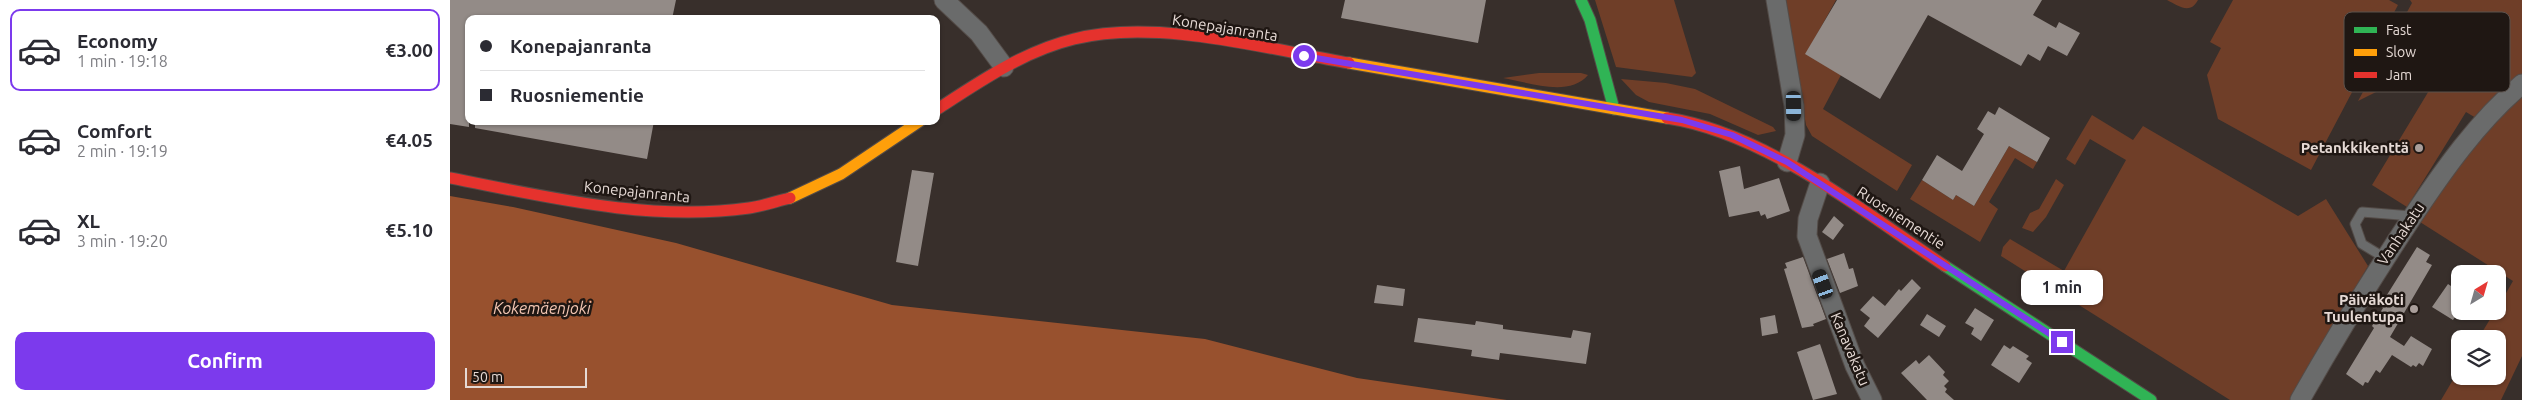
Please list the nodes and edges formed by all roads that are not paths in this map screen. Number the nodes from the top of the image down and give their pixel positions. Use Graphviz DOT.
graph roads {
  1 [pos="944,0"];
  2 [pos="1581,0"];
  3 [pos="1776,0"];
  4 [pos="1004,67"];
  5 [pos="2522,84"];
  6 [pos="940,107"];
  7 [pos="1614,109"];
  8 [pos="914,125"];
  9 [pos="1787,162"];
  10 [pos="450,178"];
  11 [pos="1820,183"];
  12 [pos="2413,216"];
  13 [pos="2385,258"];
  14 [pos="1872,400"];
  15 [pos="2151,400"];
  16 [pos="2300,400"];
  1 -- 4 [label="street"];
  2 -- 7 [label="main road"];
  3 -- 9 [label="street"];
  4 -- 6 [label="main road, Konepajanranta"];
  4 -- 7 [label="main road, Konepajanranta"];
  5 -- 12 [label="street, Vanhakatu"];
  7 -- 9 [label="main road, Ruosniementie"];
  8 -- 10 [label="main road, Konepajanranta"];
  9 -- 11 [label="main road, Ruosniementie"];
  11 -- 14 [label="street, Kanavakatu"];
  11 -- 15 [label="main road, Ruosniementie"];
  12 -- 13 [label="street, Vanhakatu"];
  12 -- 13 [label="lane"];
  13 -- 16 [label="street, Vanhakatu"];
}
